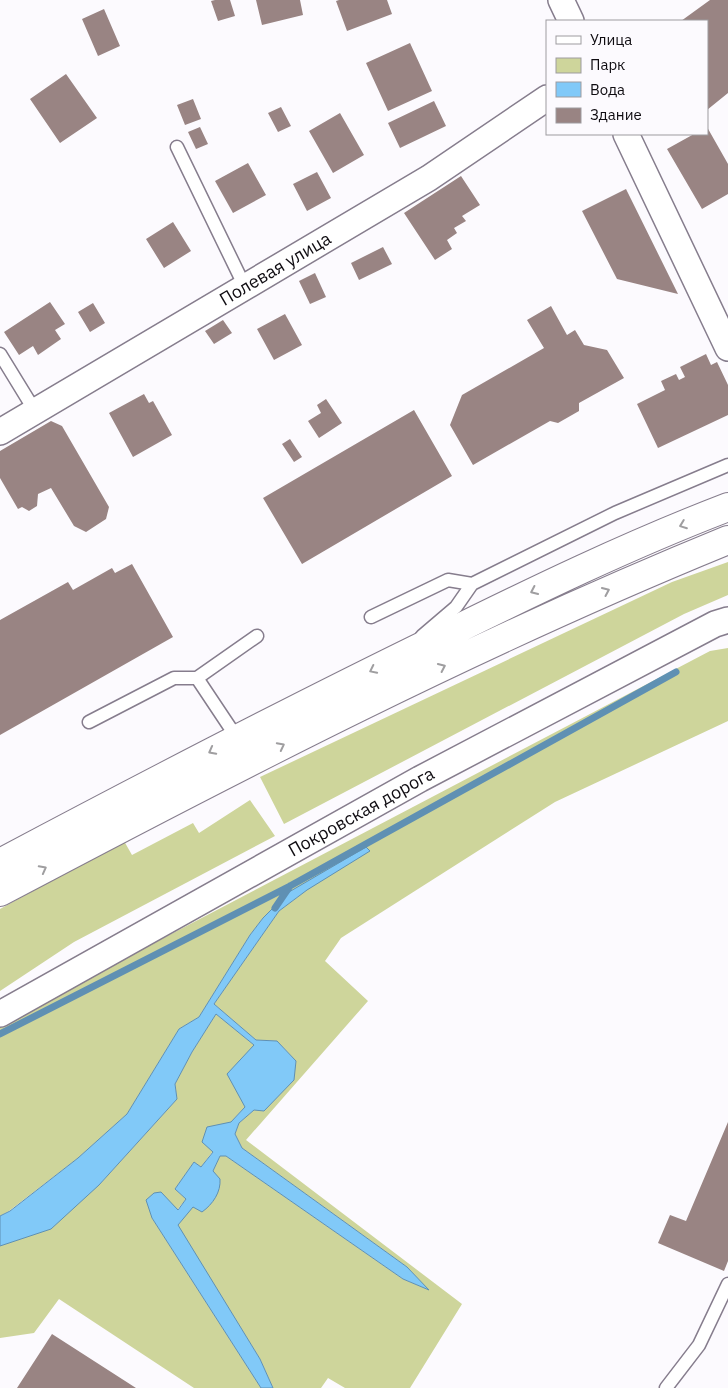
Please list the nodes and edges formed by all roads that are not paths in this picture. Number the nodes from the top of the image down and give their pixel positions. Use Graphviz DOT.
graph roads {
  1 [pos="561,0"];
  2 [pos="571,20"];
  3 [pos="546,99"];
  4 [pos="626,135"];
  5 [pos="177,147"];
  6 [pos="245,286"];
  7 [pos="728,348"];
  8 [pos="0,354"];
  9 [pos="35,411"];
  10 [pos="0,432"];
  11 [pos="728,465"];
  12 [pos="728,507"];
  13 [pos="728,540"];
  14 [pos="472,584"];
  15 [pos="371,617"];
  16 [pos="728,620"];
  17 [pos="257,636"];
  18 [pos="404,655"];
  19 [pos="197,678"];
  20 [pos="89,722"];
  21 [pos="237,738"];
  22 [pos="0,863"];
  23 [pos="0,892"];
  24 [pos="0,1014"];
  25 [pos="728,1284"];
  26 [pos="666,1388"];
  1 -- 2 [label="street"];
  3 -- 6 [label="street, Полевая улица"];
  4 -- 7 [label="street"];
  5 -- 6 [label="lane"];
  6 -- 9 [label="street, Полевая улица"];
  8 -- 9 [label="lane"];
  9 -- 10 [label="street, Полевая улица"];
  11 -- 14 [label="lane"];
  12 -- 18 [label="main road, one-way"];
  23 -- 13 [label="main road, one-way"];
  14 -- 15 [label="lane"];
  14 -- 18 [label="lane"];
  16 -- 24 [label="street, Покровская дорога"];
  17 -- 19 [label="lane"];
  18 -- 21 [label="main road, one-way"];
  19 -- 20 [label="lane"];
  19 -- 21 [label="lane"];
  21 -- 22 [label="main road, one-way"];
  25 -- 26 [label="lane"];
}
